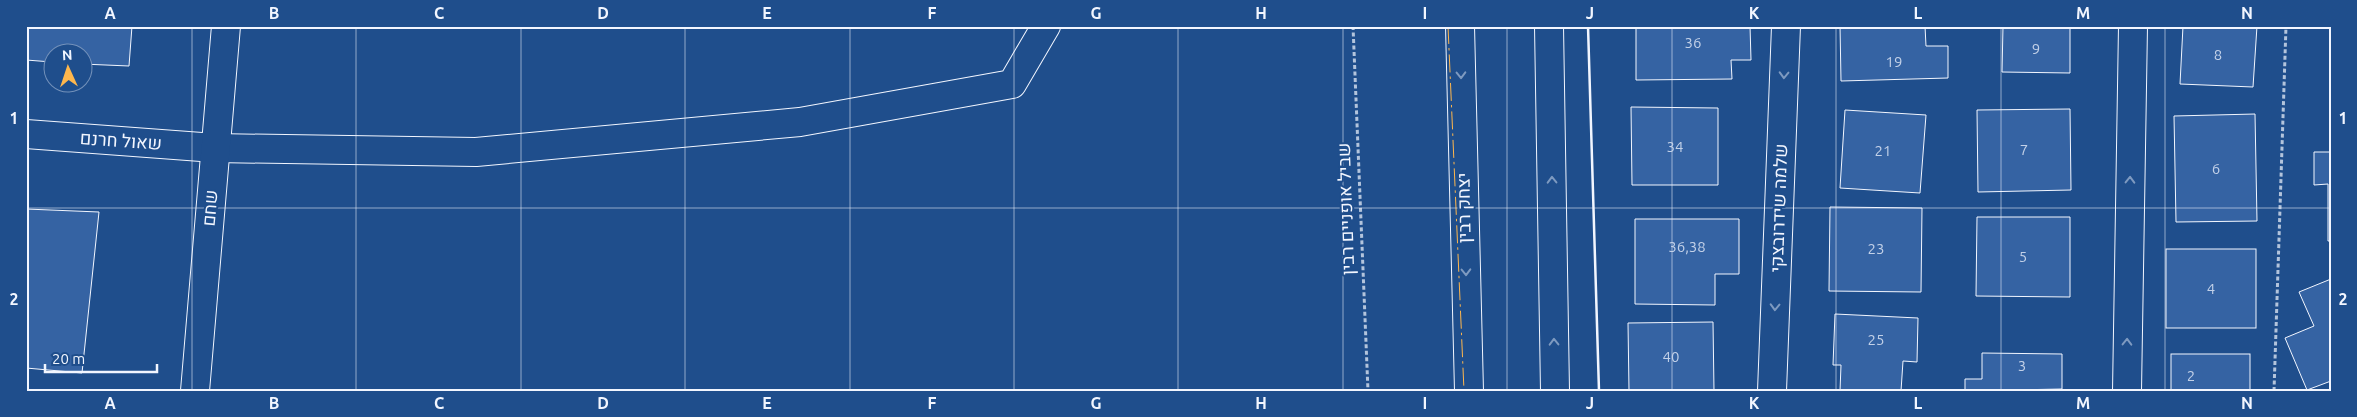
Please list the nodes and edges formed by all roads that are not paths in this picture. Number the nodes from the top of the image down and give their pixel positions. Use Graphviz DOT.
graph roads {
  1 [pos="226,26"];
  2 [pos="1046,26"];
  3 [pos="1460,26"];
  4 [pos="1549,26"];
  5 [pos="1786,26"];
  6 [pos="2133,26"];
  7 [pos="26,134"];
  8 [pos="215,148"];
  9 [pos="195,391"];
  10 [pos="1469,391"];
  11 [pos="1555,391"];
  12 [pos="1772,391"];
  13 [pos="2126,391"];
  1 -- 8 [label="street, שחם"];
  2 -- 8 [label="street, שאול חרנם"];
  3 -- 10 [label="street, יצחק רבין, one-way"];
  11 -- 4 [label="street, one-way"];
  5 -- 12 [label="street, שלמה שידרובצקי, one-way"];
  13 -- 6 [label="street, one-way"];
  7 -- 8 [label="street, שאול חרנם"];
  8 -- 9 [label="street, שחם"];
}
